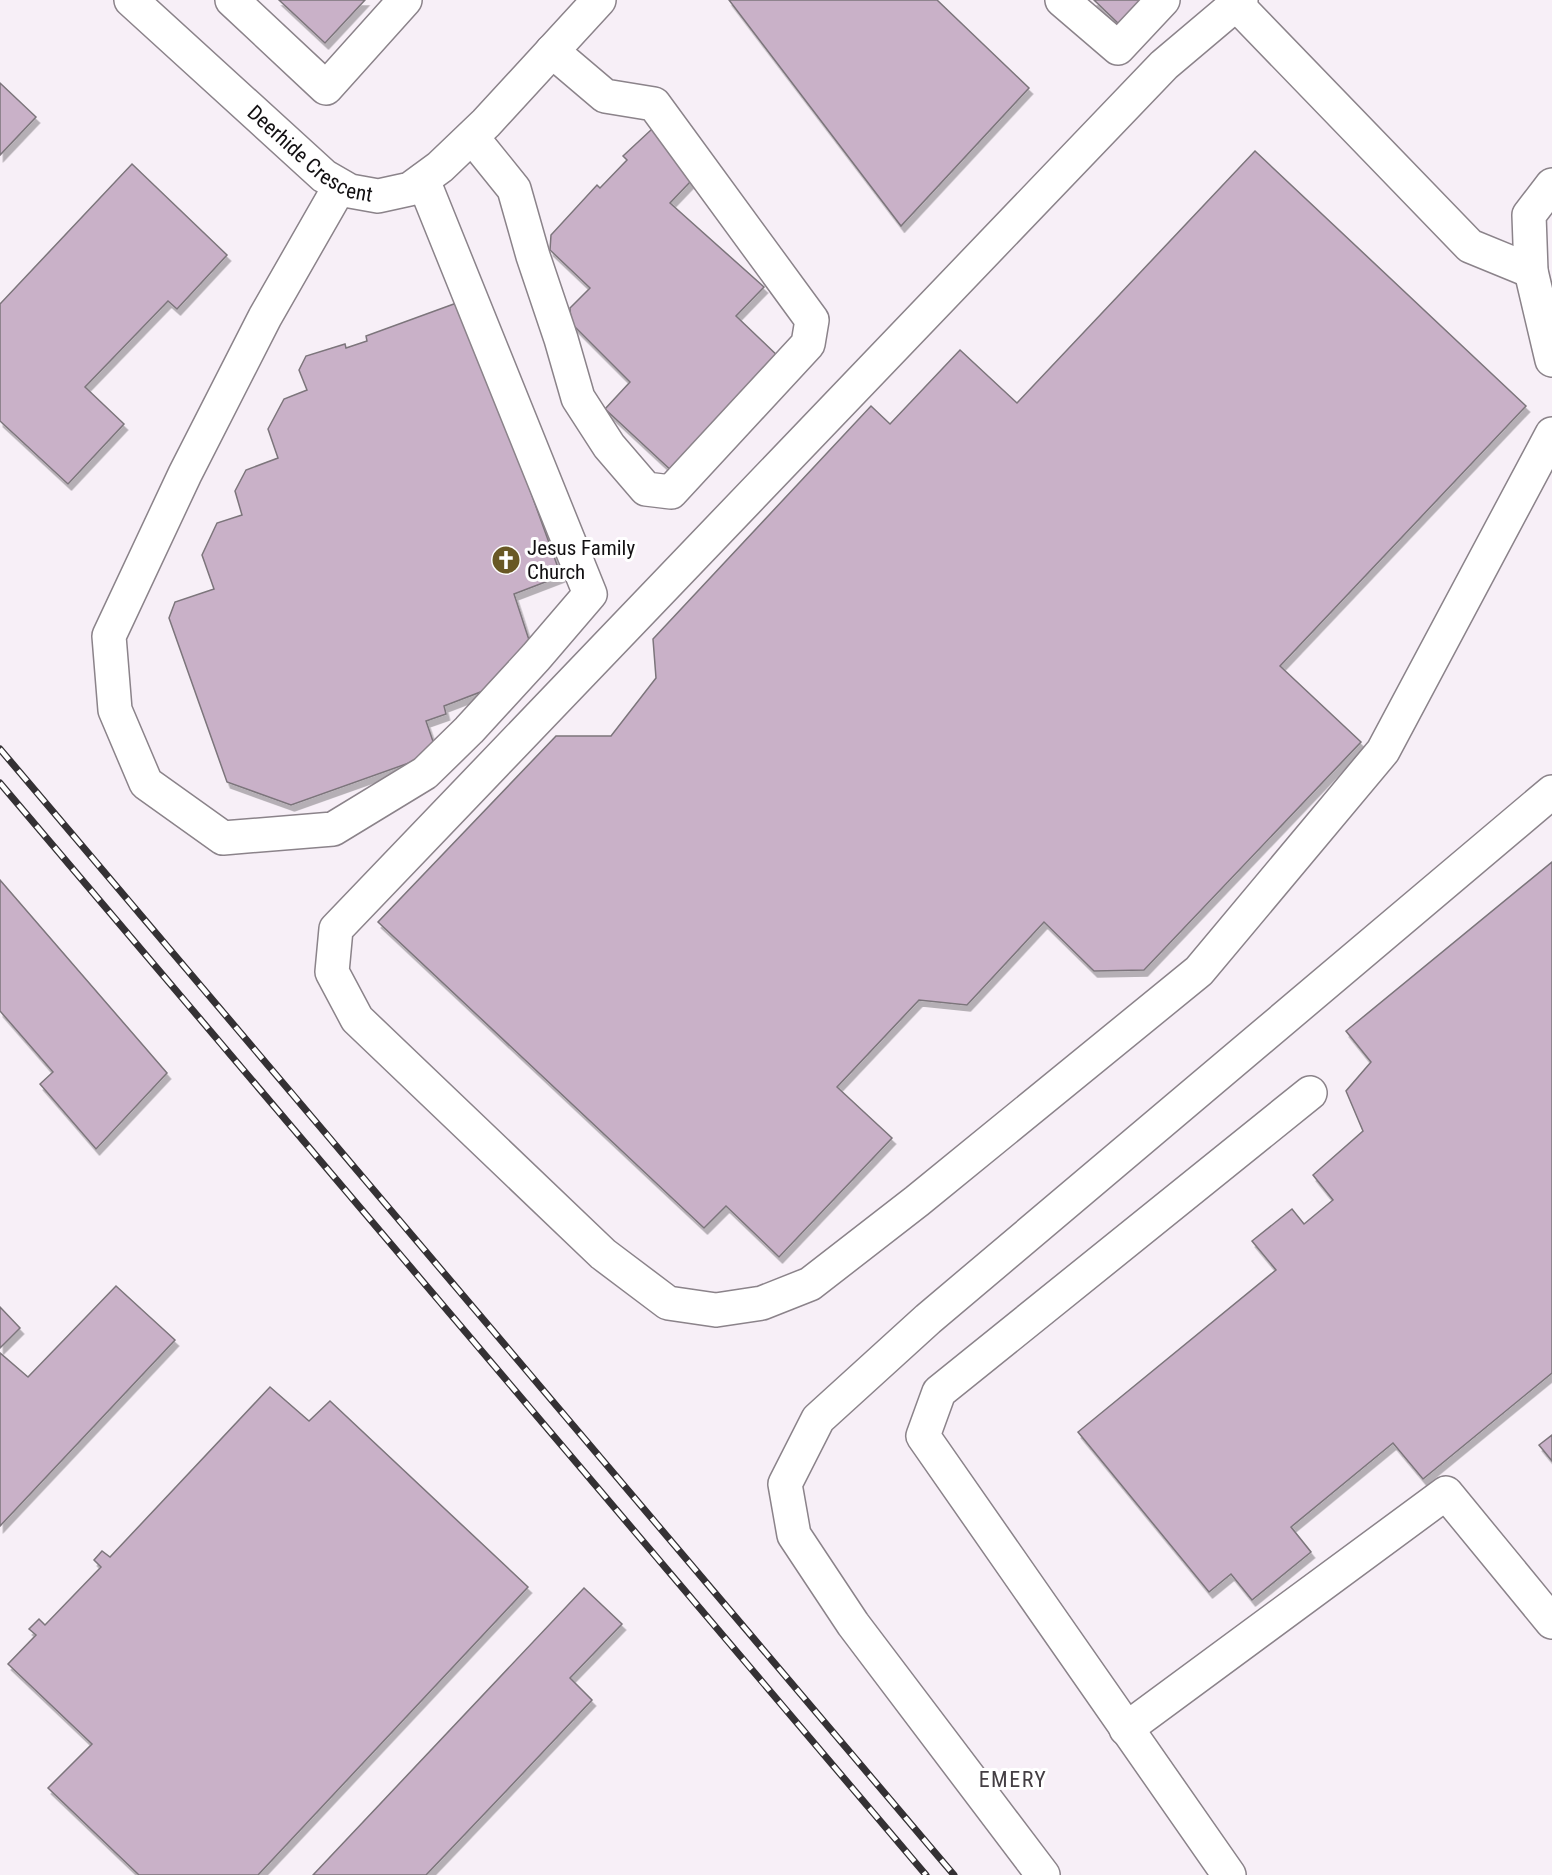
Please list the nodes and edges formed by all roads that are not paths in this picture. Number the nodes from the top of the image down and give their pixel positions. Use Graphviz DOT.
graph roads {
  1 [pos="131,0"];
  2 [pos="232,0"];
  3 [pos="405,0"];
  4 [pos="599,0"];
  5 [pos="1062,0"];
  6 [pos="1163,0"];
  7 [pos="1238,2"];
  8 [pos="552,51"];
  9 [pos="472,137"];
  10 [pos="423,180"];
  11 [pos="1552,185"];
  12 [pos="340,186"];
  13 [pos="1531,271"];
  14 [pos="1552,360"];
  15 [pos="1552,434"];
  16 [pos="1552,792"];
  17 [pos="1310,1093"];
  18 [pos="1552,1622"];
  19 [pos="1126,1729"];
  20 [pos="1043,1875"];
  21 [pos="1229,1875"];
  1 -- 12 [label="street, Deerhide Crescent"];
  2 -- 3 [label="street"];
  4 -- 8 [label="street, Deerhide Crescent"];
  5 -- 6 [label="street"];
  7 -- 13 [label="street"];
  7 -- 15 [label="street"];
  8 -- 9 [label="street, Deerhide Crescent"];
  8 -- 9 [label="street"];
  9 -- 10 [label="street, Deerhide Crescent"];
  10 -- 12 [label="street, Deerhide Crescent"];
  10 -- 12 [label="street"];
  11 -- 13 [label="street"];
  13 -- 14 [label="street"];
  16 -- 20 [label="street"];
  17 -- 19 [label="street"];
  18 -- 19 [label="street"];
  19 -- 21 [label="street"];
}
